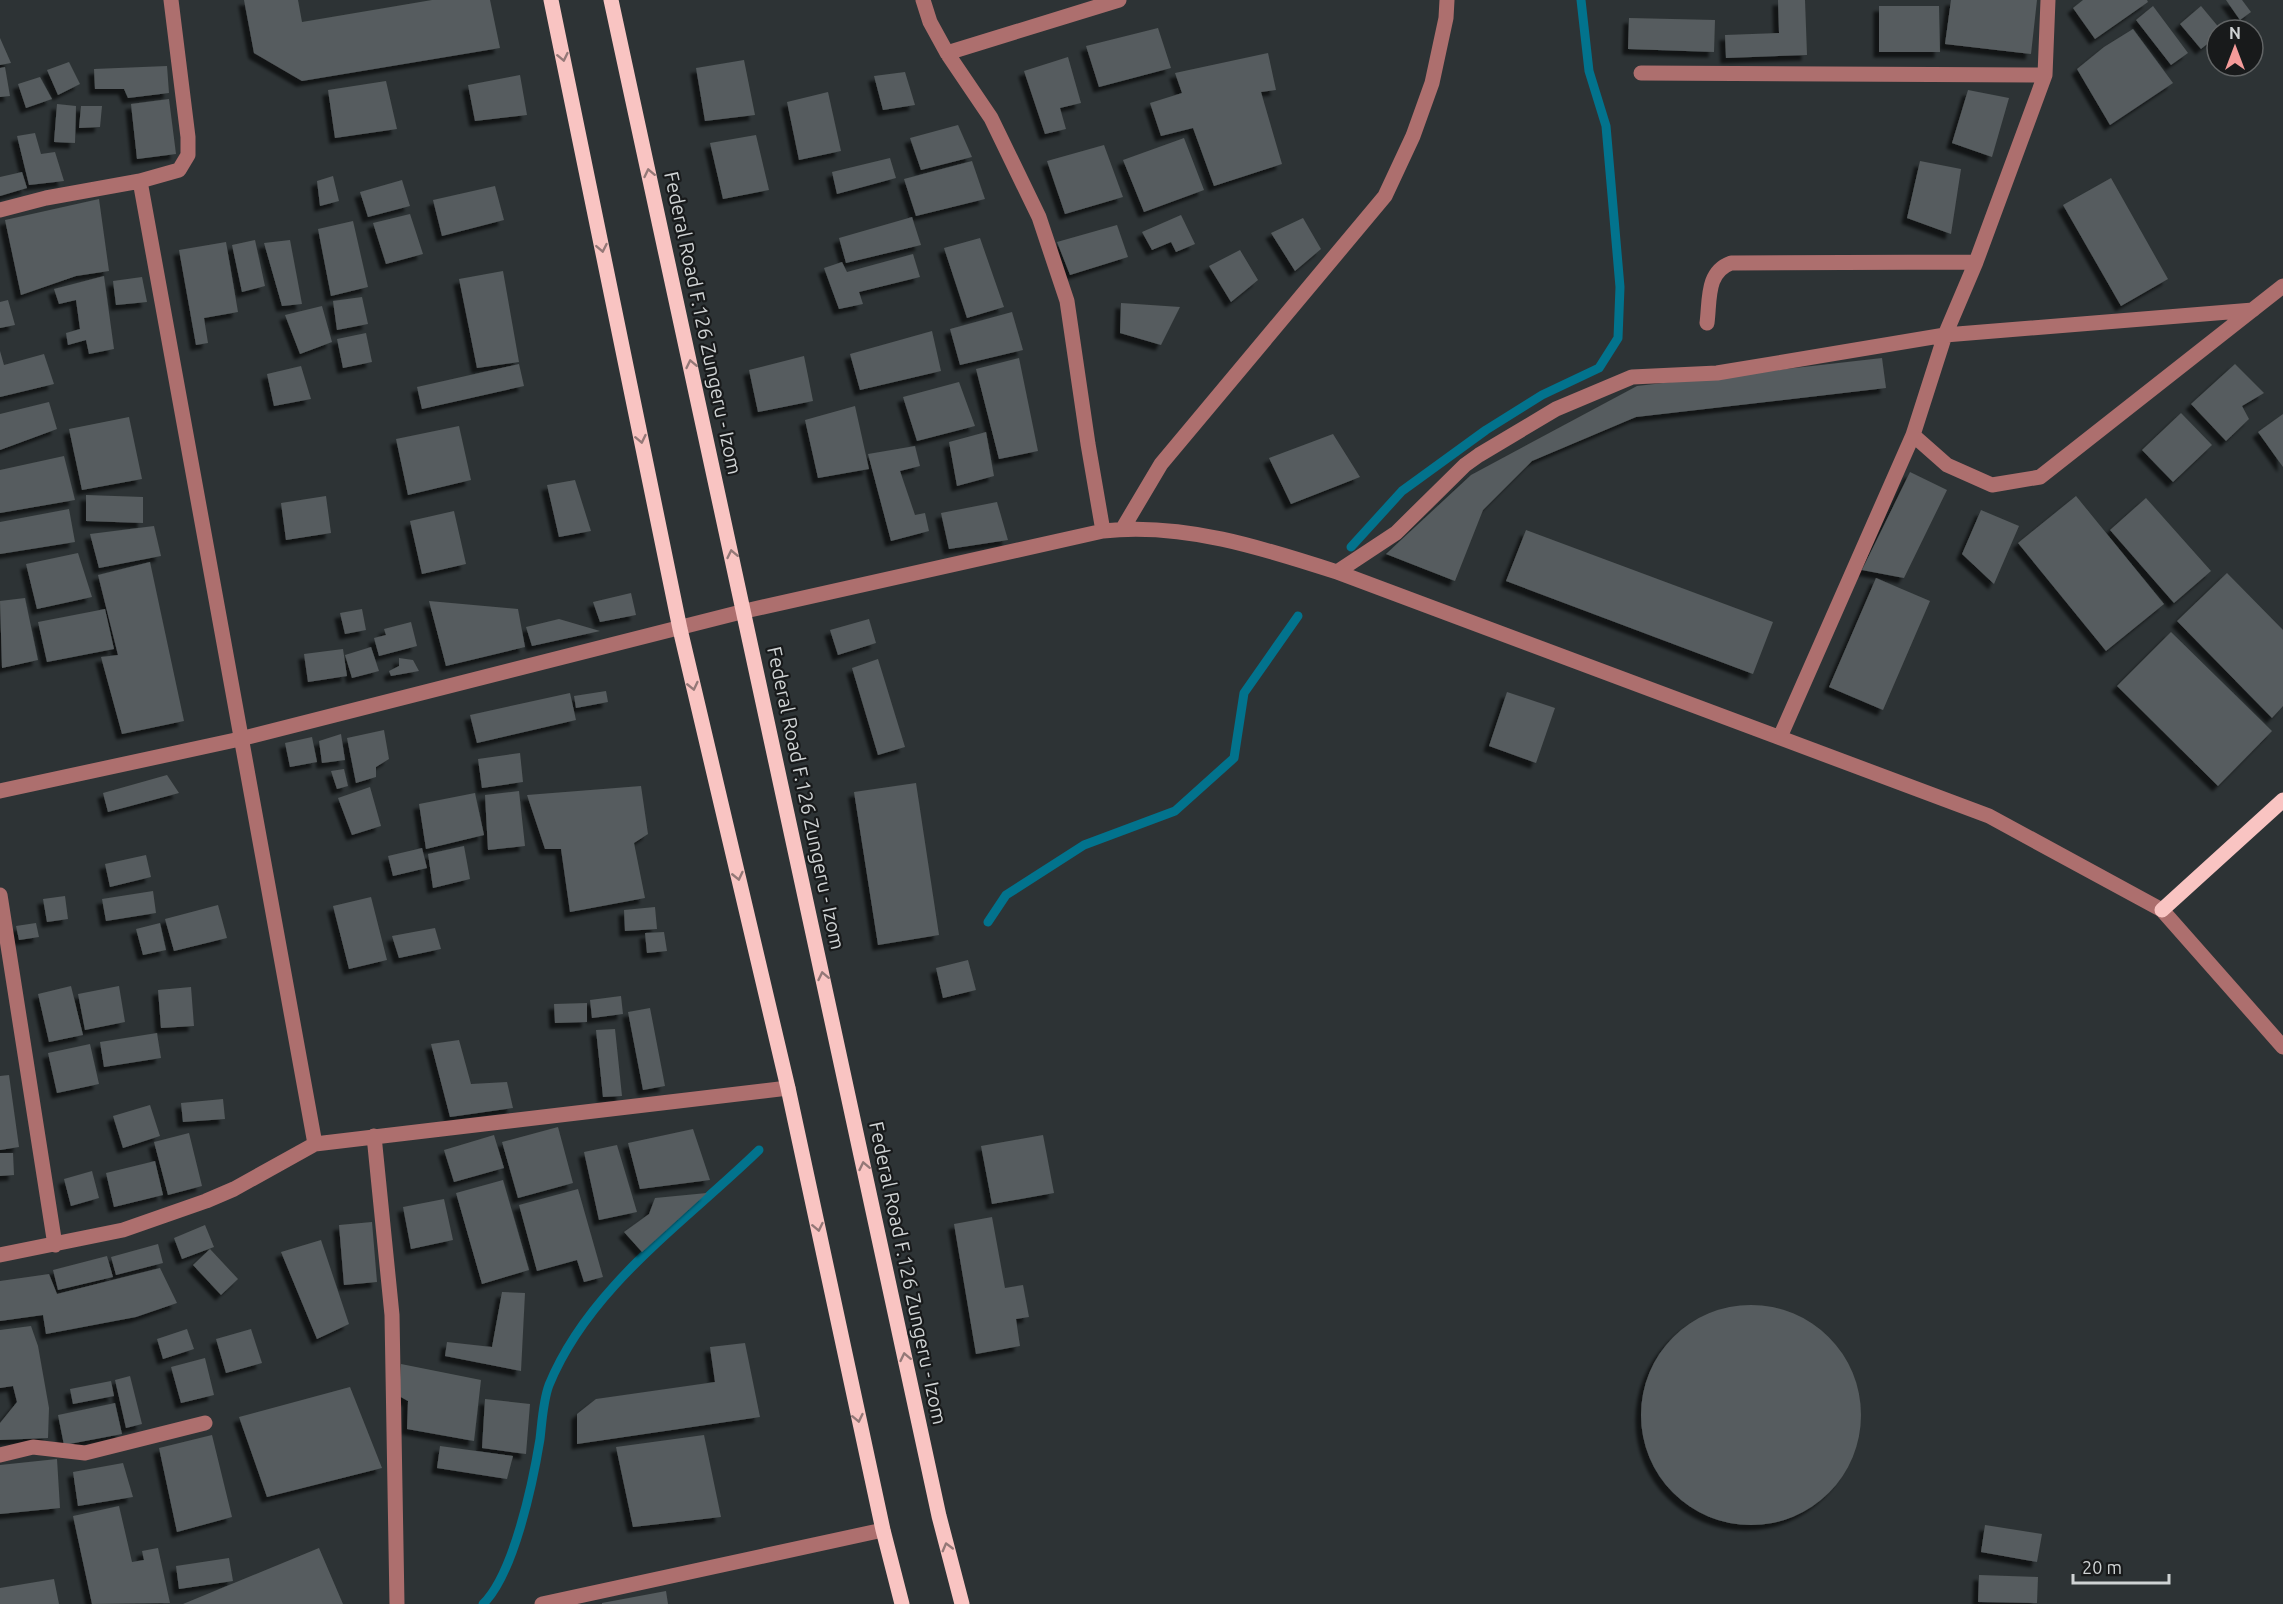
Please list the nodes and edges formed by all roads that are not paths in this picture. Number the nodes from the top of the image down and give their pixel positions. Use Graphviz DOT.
graph roads {
  1 [pos="171,0"];
  2 [pos="551,0"];
  3 [pos="611,0"];
  4 [pos="923,0"];
  5 [pos="1119,0"];
  6 [pos="1447,0"];
  7 [pos="2048,0"];
  8 [pos="947,53"];
  9 [pos="1641,73"];
  10 [pos="2045,75"];
  11 [pos="140,181"];
  12 [pos="0,210"];
  13 [pos="1977,262"];
  14 [pos="2283,286"];
  15 [pos="2253,310"];
  16 [pos="1707,323"];
  17 [pos="1946,335"];
  18 [pos="1913,435"];
  19 [pos="1123,528"];
  20 [pos="1103,531"];
  21 [pos="1338,572"];
  22 [pos="745,611"];
  23 [pos="680,629"];
  24 [pos="1780,737"];
  25 [pos="240,739"];
  26 [pos="0,791"];
  27 [pos="2283,800"];
  28 [pos="0,895"];
  29 [pos="2162,910"];
  30 [pos="2283,1047"];
  31 [pos="788,1088"];
  32 [pos="375,1136"];
  33 [pos="315,1144"];
  34 [pos="55,1245"];
  35 [pos="0,1256"];
  36 [pos="205,1423"];
  37 [pos="0,1455"];
  38 [pos="883,1530"];
  39 [pos="397,1604"];
  40 [pos="542,1604"];
  41 [pos="902,1604"];
  42 [pos="962,1604"];
  1 -- 11 [label="street"];
  2 -- 23 [label="main road, one-way"];
  22 -- 3 [label="main road, Federal Road F.126 Zungeru - Izom, one-way"];
  4 -- 8 [label="street"];
  5 -- 8 [label="street"];
  6 -- 19 [label="street"];
  7 -- 10 [label="street"];
  8 -- 20 [label="street"];
  9 -- 10 [label="street"];
  10 -- 13 [label="street"];
  11 -- 12 [label="street"];
  11 -- 25 [label="street"];
  13 -- 16 [label="street"];
  13 -- 17 [label="street"];
  14 -- 15 [label="street"];
  15 -- 17 [label="street"];
  15 -- 18 [label="street"];
  17 -- 18 [label="street"];
  17 -- 21 [label="street"];
  18 -- 24 [label="street"];
  19 -- 20 [label="street"];
  19 -- 21 [label="street"];
  20 -- 22 [label="street"];
  21 -- 24 [label="street"];
  22 -- 23 [label="street"];
  42 -- 22 [label="main road, Federal Road F.126 Zungeru - Izom, one-way"];
  23 -- 25 [label="street"];
  23 -- 31 [label="main road, one-way"];
  24 -- 29 [label="street"];
  25 -- 26 [label="street"];
  25 -- 33 [label="street"];
  27 -- 29 [label="main road"];
  28 -- 34 [label="street"];
  29 -- 30 [label="street"];
  31 -- 32 [label="street"];
  31 -- 38 [label="main road, one-way"];
  32 -- 33 [label="street"];
  32 -- 39 [label="street"];
  33 -- 34 [label="street"];
  34 -- 35 [label="street"];
  36 -- 37 [label="street"];
  38 -- 40 [label="street"];
  38 -- 41 [label="main road"];
}
